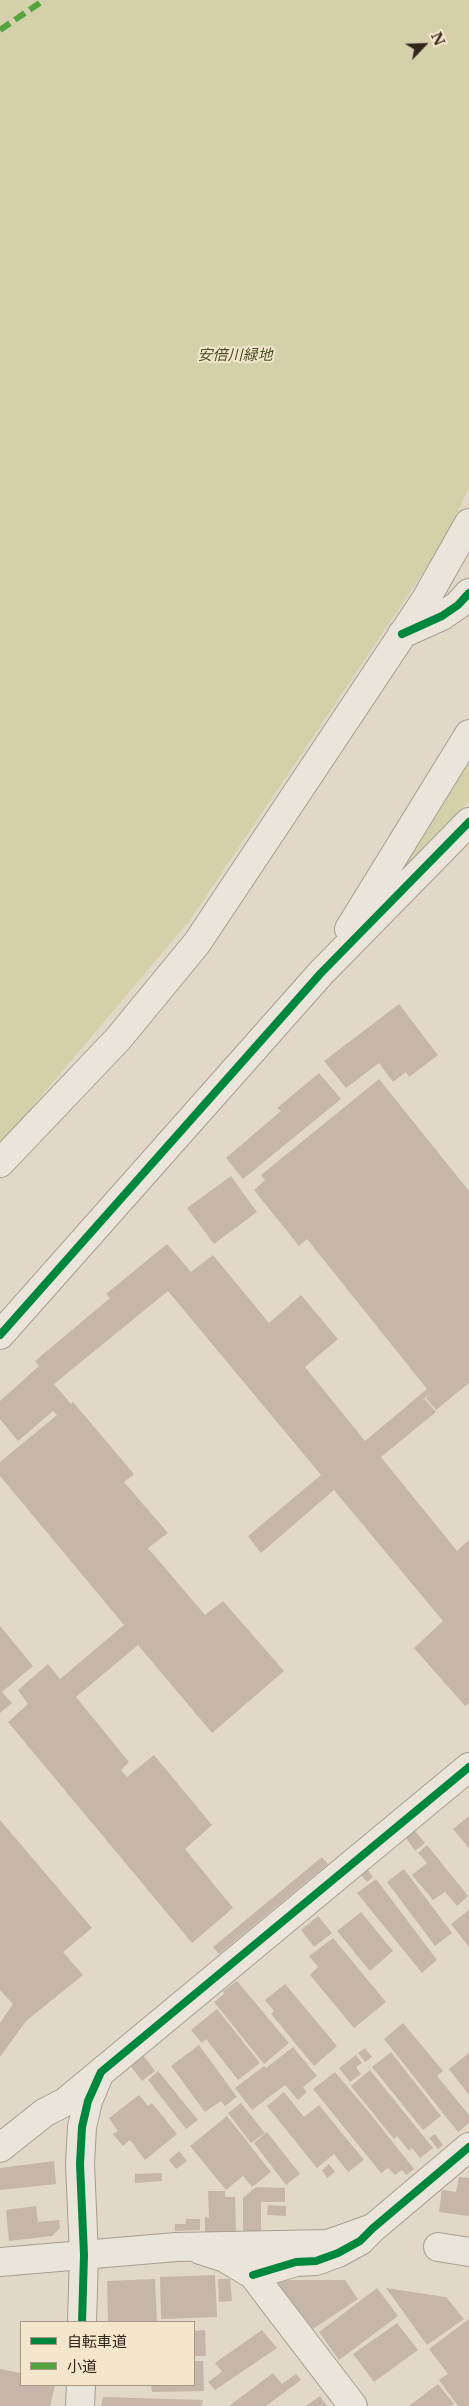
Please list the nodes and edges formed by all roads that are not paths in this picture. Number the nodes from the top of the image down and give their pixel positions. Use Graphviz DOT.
graph roads {
  1 [pos="469,523"];
  2 [pos="469,592"];
  3 [pos="402,634"];
  4 [pos="469,734"];
  5 [pos="469,822"];
  6 [pos="321,973"];
  7 [pos="0,1163"];
  8 [pos="0,1334"];
  9 [pos="469,1767"];
  10 [pos="101,2072"];
  11 [pos="469,2147"];
  12 [pos="0,2148"];
  13 [pos="373,2228"];
  14 [pos="176,2247"];
  15 [pos="438,2247"];
  16 [pos="469,2252"];
  17 [pos="84,2255"];
  18 [pos="0,2262"];
  19 [pos="253,2275"];
  20 [pos="82,2321"];
  21 [pos="81,2386"];
  22 [pos="80,2406"];
  23 [pos="353,2406"];
  1 -- 3 [label="street"];
  2 -- 3 [label="street"];
  3 -- 7 [label="street"];
  4 -- 6 [label="street"];
  5 -- 6 [label="street"];
  6 -- 8 [label="street"];
  9 -- 10 [label="street"];
  10 -- 12 [label="street"];
  10 -- 17 [label="street"];
  11 -- 13 [label="street"];
  13 -- 14 [label="street"];
  13 -- 19 [label="street"];
  14 -- 17 [label="street"];
  14 -- 19 [label="street"];
  15 -- 16 [label="street"];
  17 -- 18 [label="street"];
  17 -- 20 [label="street"];
  19 -- 23 [label="street"];
  21 -- 22 [label="street"];
}
